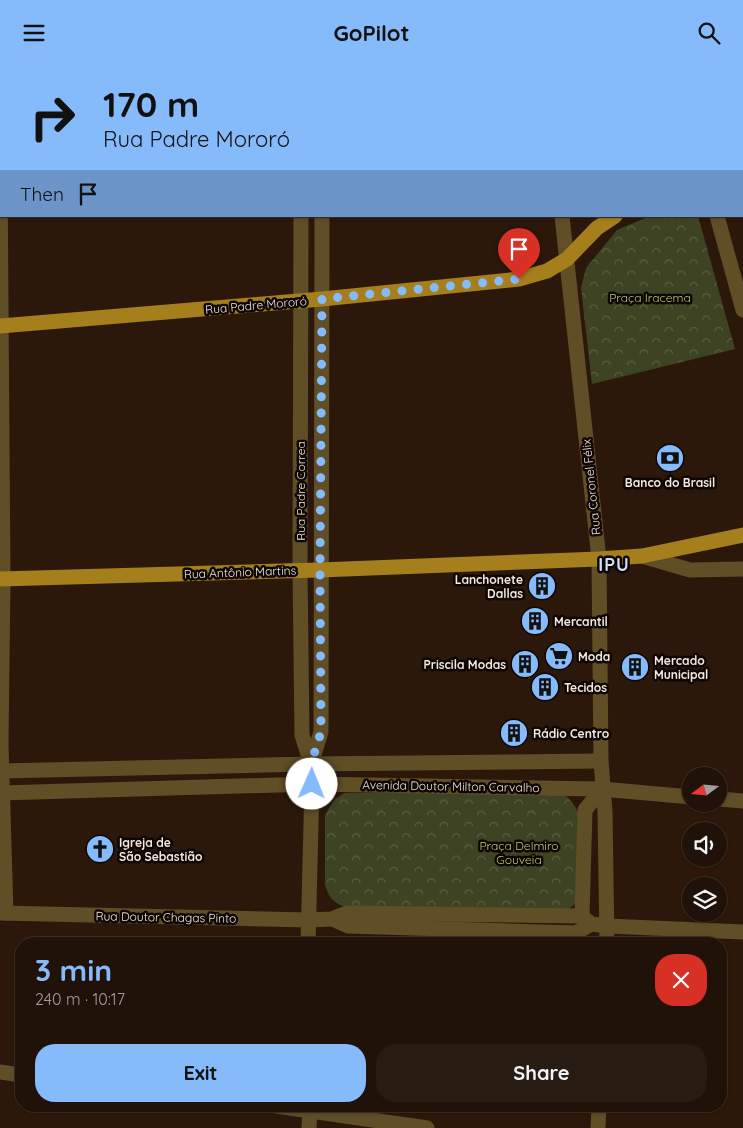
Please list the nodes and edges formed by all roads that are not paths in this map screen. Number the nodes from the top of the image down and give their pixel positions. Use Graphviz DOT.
graph roads {
  1 [pos="0,217"];
  2 [pos="301,217"];
  3 [pos="322,217"];
  4 [pos="562,217"];
  5 [pos="614,217"];
  6 [pos="717,217"];
  7 [pos="567,259"];
  8 [pos="322,299"];
  9 [pos="301,300"];
  10 [pos="743,309"];
  11 [pos="1,326"];
  12 [pos="743,535"];
  13 [pos="642,557"];
  14 [pos="599,559"];
  15 [pos="743,569"];
  16 [pos="300,570"];
  17 [pos="320,570"];
  18 [pos="2,579"];
  19 [pos="601,761"];
  20 [pos="311,764"];
  21 [pos="1,771"];
  22 [pos="312,784"];
  23 [pos="602,789"];
  24 [pos="1,793"];
  25 [pos="682,796"];
  26 [pos="728,800"];
  27 [pos="743,801"];
  28 [pos="3,913"];
  29 [pos="308,920"];
  30 [pos="587,920"];
  31 [pos="608,926"];
  32 [pos="743,932"];
  33 [pos="308,937"];
  34 [pos="607,937"];
  35 [pos="0,1072"];
  36 [pos="15,1074"];
  37 [pos="310,1112"];
  38 [pos="333,1112"];
  39 [pos="599,1112"];
  40 [pos="309,1128"];
  41 [pos="427,1128"];
  42 [pos="598,1128"];
  1 -- 11 [label="street"];
  2 -- 9 [label="street, Rua Padre Correa"];
  3 -- 8 [label="street, Rua Padre Correa"];
  4 -- 7 [label="street, Rua Coronel Félix"];
  5 -- 7 [label="main road, Rua Padre Mororó"];
  6 -- 10 [label="street"];
  7 -- 8 [label="main road, Rua Padre Mororó"];
  7 -- 14 [label="street, Rua Coronel Félix"];
  8 -- 9 [label="main road, Rua Padre Mororó"];
  8 -- 17 [label="street, Rua Padre Correa"];
  9 -- 11 [label="main road, Rua Padre Mororó"];
  9 -- 16 [label="street, Rua Padre Correa"];
  11 -- 18 [label="street"];
  12 -- 13 [label="main road, Rua Antônio Martins"];
  13 -- 14 [label="main road, Rua Antônio Martins"];
  13 -- 15 [label="street"];
  14 -- 17 [label="main road, Rua Antônio Martins"];
  14 -- 19 [label="street, Rua Coronel Félix"];
  16 -- 17 [label="main road, Rua Antônio Martins"];
  16 -- 18 [label="main road, Rua Antônio Martins"];
  16 -- 20 [label="street, Rua Padre Correa"];
  17 -- 20 [label="street, Rua Padre Correa"];
  18 -- 21 [label="street"];
  19 -- 20 [label="street, Avenida Doutor Milton Carvalho"];
  19 -- 23 [label="street, Rua Coronel Félix"];
  20 -- 21 [label="street, Avenida Doutor Milton Carvalho"];
  20 -- 22 [label="street, Rua Padre Correa"];
  21 -- 24 [label="street"];
  22 -- 23 [label="street, Avenida Doutor Milton Carvalho"];
  22 -- 24 [label="street, Avenida Doutor Milton Carvalho"];
  22 -- 29 [label="street, Rua Padre Correa"];
  23 -- 25 [label="street, Avenida Doutor Milton Carvalho"];
  23 -- 30 [label="street"];
  23 -- 31 [label="street, Rua Coronel Félix"];
  24 -- 28 [label="street"];
  26 -- 27 [label="street"];
  28 -- 29 [label="street, Rua Doutor Chagas Pinto"];
  29 -- 30 [label="street, Rua Doutor Chagas Pinto"];
  29 -- 33 [label="street, Rua Padre Correa"];
  30 -- 31 [label="street, Rua Doutor Chagas Pinto"];
  31 -- 32 [label="street, Rua Doutor Chagas Pinto"];
  31 -- 34 [label="street, Rua Coronel Félix"];
  35 -- 36 [label="street"];
  37 -- 40 [label="street"];
  38 -- 41 [label="street"];
  39 -- 42 [label="street"];
}
